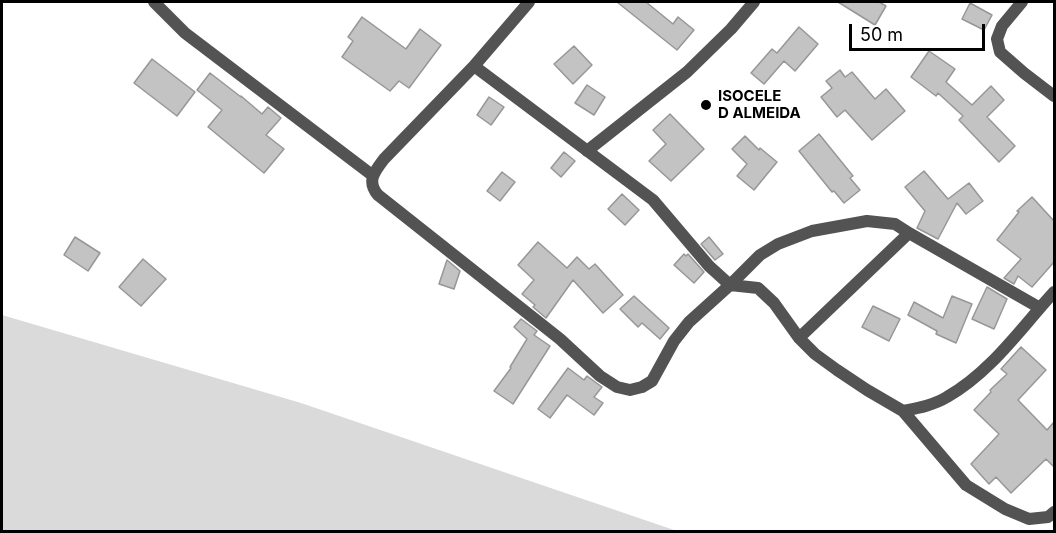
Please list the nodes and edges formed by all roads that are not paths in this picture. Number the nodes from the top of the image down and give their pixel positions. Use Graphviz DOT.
graph roads {
  1 [pos="154,2"];
  2 [pos="529,2"];
  3 [pos="754,2"];
  4 [pos="1022,2"];
  5 [pos="474,66"];
  6 [pos="1054,96"];
  7 [pos="587,151"];
  8 [pos="372,175"];
  9 [pos="909,234"];
  10 [pos="730,285"];
  11 [pos="1054,292"];
  12 [pos="1040,308"];
  13 [pos="799,338"];
  14 [pos="903,411"];
  15 [pos="1054,512"];
  1 -- 8 [label="street"];
  2 -- 5 [label="street"];
  3 -- 7 [label="street"];
  4 -- 6 [label="street"];
  5 -- 7 [label="street"];
  5 -- 8 [label="street"];
  7 -- 10 [label="street"];
  8 -- 10 [label="street"];
  9 -- 10 [label="street"];
  9 -- 12 [label="street"];
  9 -- 13 [label="street"];
  10 -- 13 [label="street"];
  11 -- 12 [label="street"];
  12 -- 14 [label="street"];
  13 -- 14 [label="street"];
  14 -- 15 [label="street"];
}
